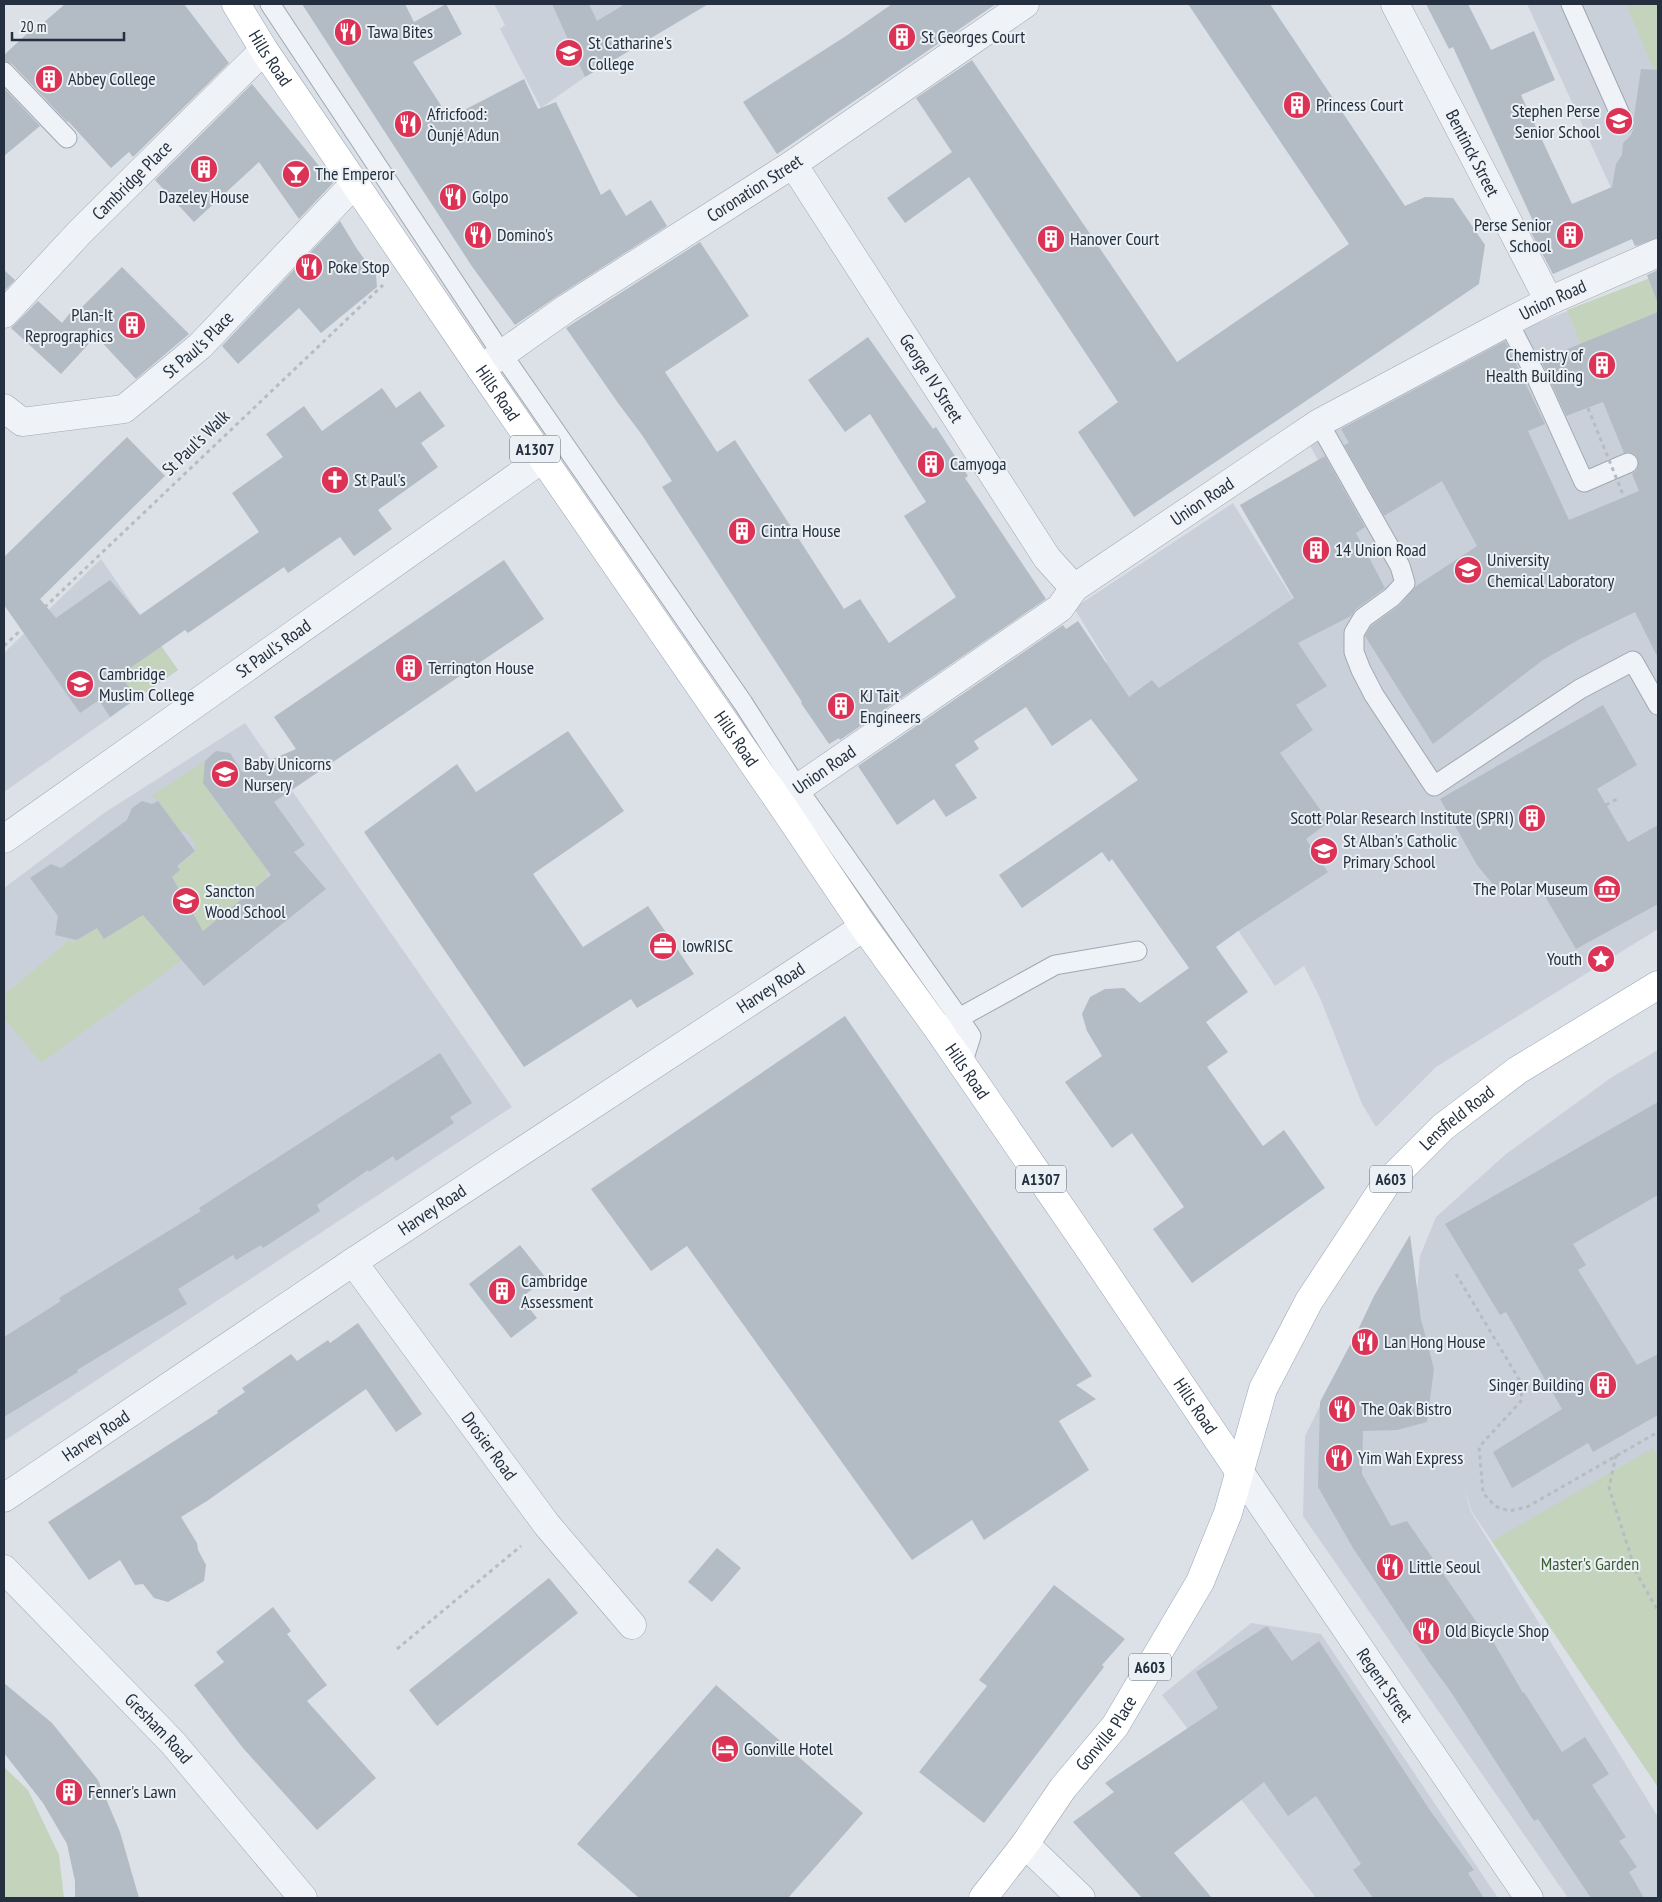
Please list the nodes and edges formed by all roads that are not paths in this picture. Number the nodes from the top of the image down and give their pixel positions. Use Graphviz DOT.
graph roads {
  1 [pos="236,4"];
  2 [pos="270,4"];
  3 [pos="1024,4"];
  4 [pos="1395,4"];
  5 [pos="1571,4"];
  6 [pos="264,50"];
  7 [pos="4,72"];
  8 [pos="1624,122"];
  9 [pos="67,138"];
  10 [pos="793,164"];
  11 [pos="355,183"];
  12 [pos="1658,253"];
  13 [pos="1549,301"];
  14 [pos="4,314"];
  15 [pos="1508,322"];
  16 [pos="491,362"];
  17 [pos="4,408"];
  18 [pos="1319,423"];
  19 [pos="542,459"];
  20 [pos="1628,463"];
  21 [pos="1074,588"];
  22 [pos="1658,705"];
  23 [pos="789,795"];
  24 [pos="4,838"];
  25 [pos="864,927"];
  26 [pos="1137,951"];
  27 [pos="1658,985"];
  28 [pos="948,1024"];
  29 [pos="353,1262"];
  30 [pos="1239,1471"];
  31 [pos="4,1498"];
  32 [pos="4,1569"];
  33 [pos="632,1625"];
  34 [pos="1025,1844"];
  35 [pos="303,1898"];
  36 [pos="983,1898"];
  37 [pos="1081,1898"];
  38 [pos="1530,1898"];
  1 -- 6 [label="main road, Hills Road / A1307"];
  2 -- 16 [label="lane"];
  3 -- 10 [label="street, Coronation Street"];
  4 -- 13 [label="street, Bentinck Street"];
  5 -- 8 [label="lane"];
  6 -- 11 [label="main road, Hills Road / A1307"];
  6 -- 14 [label="street, Cambridge Place"];
  7 -- 9 [label="lane"];
  10 -- 16 [label="street, Coronation Street"];
  10 -- 21 [label="street, George IV Street"];
  11 -- 16 [label="main road, Hills Road / A1307"];
  11 -- 17 [label="street, St Paul's Place"];
  12 -- 13 [label="street, Union Road"];
  13 -- 15 [label="street, Union Road"];
  15 -- 18 [label="street, Union Road"];
  15 -- 20 [label="lane"];
  16 -- 19 [label="main road, Hills Road / A1307"];
  16 -- 23 [label="lane"];
  18 -- 21 [label="street, Union Road"];
  18 -- 22 [label="lane"];
  19 -- 23 [label="main road, Hills Road / A1307"];
  19 -- 24 [label="street, St Paul's Road"];
  21 -- 23 [label="street, Union Road"];
  23 -- 25 [label="main road, Hills Road / A1307"];
  23 -- 28 [label="lane"];
  25 -- 28 [label="main road, Hills Road / A1307"];
  25 -- 29 [label="street, Harvey Road"];
  26 -- 28 [label="lane"];
  27 -- 30 [label="main road, Lensfield Road / A603"];
  28 -- 30 [label="main road, Hills Road / A1307"];
  29 -- 31 [label="street, Harvey Road"];
  29 -- 33 [label="street, Drosier Road"];
  30 -- 34 [label="main road, Gonville Place / A603"];
  30 -- 38 [label="street, Regent Street"];
  32 -- 35 [label="street, Gresham Road"];
  34 -- 36 [label="main road, Gonville Place / A603"];
  34 -- 37 [label="street"];
}
